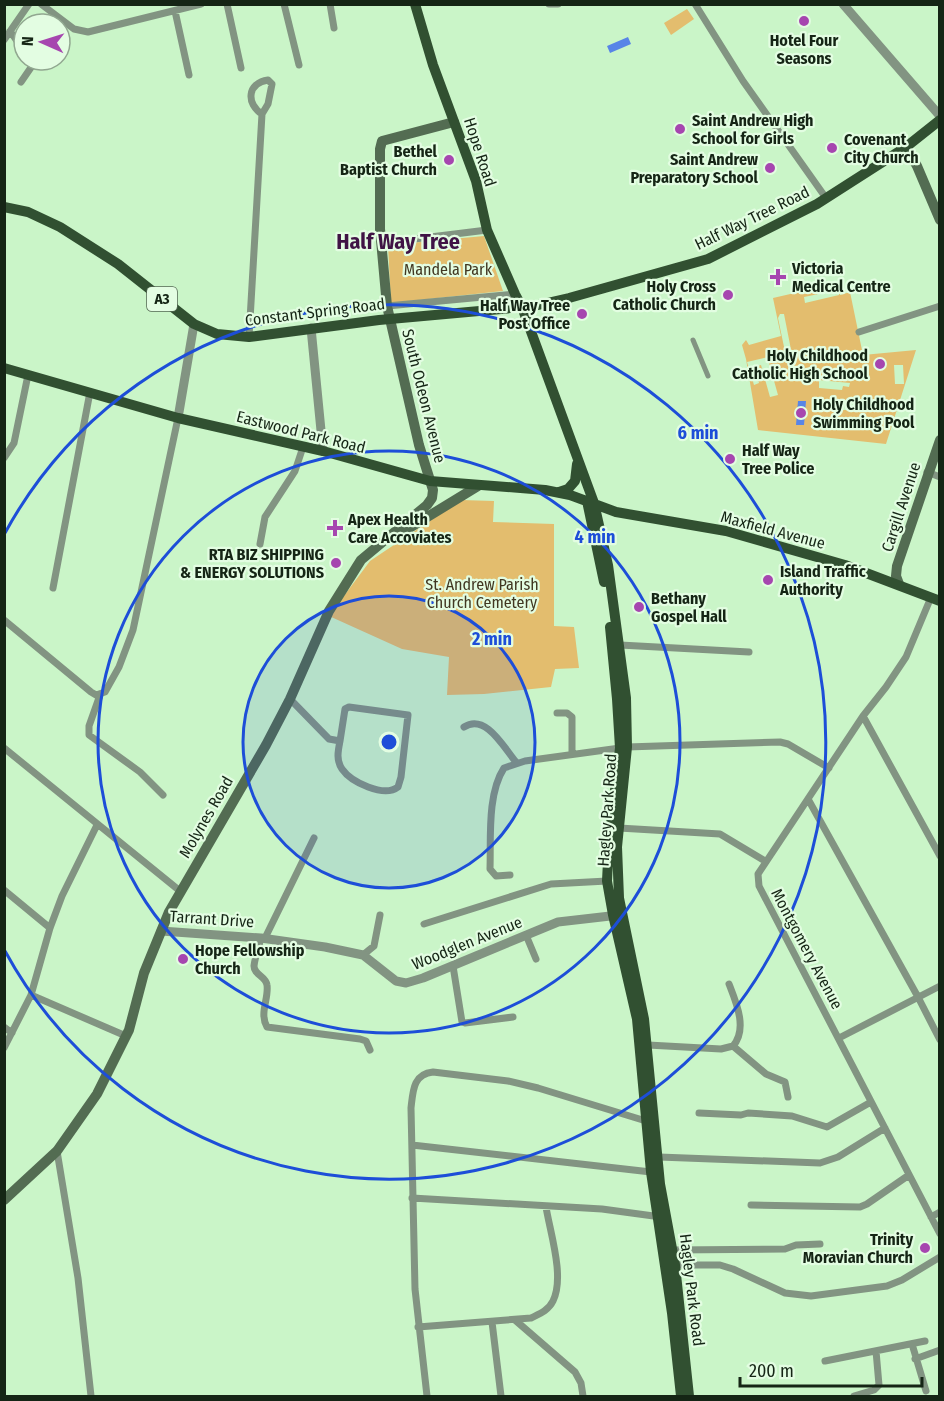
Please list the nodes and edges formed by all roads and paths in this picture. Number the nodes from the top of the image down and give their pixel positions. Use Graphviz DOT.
graph roads {
  1 [pos="29,4"];
  2 [pos="41,4"];
  3 [pos="201,4"];
  4 [pos="227,4"];
  5 [pos="284,4"];
  6 [pos="330,4"];
  7 [pos="415,4"];
  8 [pos="549,4"];
  9 [pos="558,4"];
  10 [pos="695,4"];
  11 [pos="843,4"];
  12 [pos="175,11"];
  13 [pos="334,28"];
  14 [pos="10,32"];
  15 [pos="12,35"];
  16 [pos="4,40"];
  17 [pos="299,65"];
  18 [pos="241,68"];
  19 [pos="28,72"];
  20 [pos="189,75"];
  21 [pos="21,82"];
  22 [pos="262,114"];
  23 [pos="939,118"];
  24 [pos="454,122"];
  25 [pos="906,147"];
  26 [pos="826,198"];
  27 [pos="4,207"];
  28 [pos="939,220"];
  29 [pos="488,230"];
  30 [pos="382,243"];
  31 [pos="515,294"];
  32 [pos="387,306"];
  33 [pos="939,306"];
  34 [pos="522,307"];
  35 [pos="389,318"];
  36 [pos="194,324"];
  37 [pos="311,328"];
  38 [pos="859,332"];
  39 [pos="249,337"];
  40 [pos="693,340"];
  41 [pos="4,368"];
  42 [pos="28,375"];
  43 [pos="708,376"];
  44 [pos="90,392"];
  45 [pos="178,418"];
  46 [pos="939,440"];
  47 [pos="303,447"];
  48 [pos="575,448"];
  49 [pos="323,451"];
  50 [pos="4,458"];
  51 [pos="927,472"];
  52 [pos="939,477"];
  53 [pos="430,481"];
  54 [pos="478,486"];
  55 [pos="558,492"];
  56 [pos="590,502"];
  57 [pos="260,544"];
  58 [pos="356,568"];
  59 [pos="898,585"];
  60 [pos="53,588"];
  61 [pos="934,602"];
  62 [pos="4,620"];
  63 [pos="620,645"];
  64 [pos="749,652"];
  65 [pos="100,695"];
  66 [pos="290,699"];
  67 [pos="556,713"];
  68 [pos="863,717"];
  69 [pos="464,727"];
  70 [pos="339,741"];
  71 [pos="624,747"];
  72 [pos="4,748"];
  73 [pos="572,754"];
  74 [pos="516,762"];
  75 [pos="829,768"];
  76 [pos="163,795"];
  77 [pos="808,799"];
  78 [pos="97,825"];
  79 [pos="619,828"];
  80 [pos="314,838"];
  81 [pos="939,856"];
  82 [pos="765,861"];
  83 [pos="510,875"];
  84 [pos="607,880"];
  85 [pos="4,890"];
  86 [pos="180,891"];
  87 [pos="380,915"];
  88 [pos="617,915"];
  89 [pos="424,924"];
  90 [pos="50,928"];
  91 [pos="161,931"];
  92 [pos="526,935"];
  93 [pos="263,938"];
  94 [pos="363,955"];
  95 [pos="536,959"];
  96 [pos="453,966"];
  97 [pos="729,984"];
  98 [pos="939,986"];
  99 [pos="31,995"];
  100 [pos="918,997"];
  101 [pos="513,1017"];
  102 [pos="4,1027"];
  103 [pos="12,1034"];
  104 [pos="126,1036"];
  105 [pos="839,1038"];
  106 [pos="939,1040"];
  107 [pos="648,1045"];
  108 [pos="733,1046"];
  109 [pos="4,1048"];
  110 [pos="370,1050"];
  111 [pos="788,1097"];
  112 [pos="871,1102"];
  113 [pos="699,1113"];
  114 [pos="646,1121"];
  115 [pos="885,1128"];
  116 [pos="412,1145"];
  117 [pos="57,1151"];
  118 [pos="659,1157"];
  119 [pos="651,1172"];
  120 [pos="909,1175"];
  121 [pos="412,1198"];
  122 [pos="4,1200"];
  123 [pos="751,1205"];
  124 [pos="546,1207"];
  125 [pos="939,1212"];
  126 [pos="662,1217"];
  127 [pos="931,1217"];
  128 [pos="939,1234"];
  129 [pos="820,1244"];
  130 [pos="673,1250"];
  131 [pos="939,1257"];
  132 [pos="675,1265"];
  133 [pos="515,1320"];
  134 [pos="492,1322"];
  135 [pos="418,1327"];
  136 [pos="925,1341"];
  137 [pos="912,1344"];
  138 [pos="939,1350"];
  139 [pos="876,1351"];
  140 [pos="915,1359"];
  141 [pos="825,1361"];
  142 [pos="926,1391"];
  143 [pos="91,1396"];
  144 [pos="427,1396"];
  145 [pos="501,1396"];
  146 [pos="582,1396"];
  147 [pos="681,1396"];
  148 [pos="689,1396"];
  149 [pos="854,1396"];
  1 -- 14 [label="street"];
  2 -- 12 [label="street"];
  3 -- 12 [label="street"];
  4 -- 18 [label="street"];
  5 -- 17 [label="street"];
  6 -- 13 [label="street"];
  7 -- 24 [label="main road, Hope Road"];
  8 -- 9 [label="street"];
  10 -- 26 [label="street"];
  11 -- 23 [label="street"];
  12 -- 20 [label="street"];
  14 -- 15 [label="street"];
  14 -- 16 [label="street"];
  19 -- 21 [label="street"];
  22 -- 22 [label="street"];
  22 -- 39 [label="street"];
  23 -- 25 [label="main road, Half Way Tree Road"];
  24 -- 29 [label="main road, Hope Road"];
  24 -- 30 [label="main road, South Odeon Avenue"];
  25 -- 26 [label="main road, Half Way Tree Road"];
  25 -- 28 [label="main road"];
  26 -- 34 [label="main road, Half Way Tree Road"];
  27 -- 36 [label="main road, Constant Spring Road / A3"];
  29 -- 30 [label="street"];
  29 -- 31 [label="main road, Hope Road"];
  30 -- 32 [label="main road, South Odeon Avenue"];
  31 -- 32 [label="street"];
  31 -- 34 [label="main road, Hope Road"];
  32 -- 35 [label="main road, South Odeon Avenue"];
  33 -- 38 [label="street"];
  34 -- 35 [label="main road, Constant Spring Road / A3"];
  34 -- 48 [label="main road, Hagley Park Road"];
  35 -- 37 [label="main road, Constant Spring Road / A3"];
  35 -- 53 [label="main road, South Odeon Avenue"];
  36 -- 39 [label="main road, Constant Spring Road / A3"];
  36 -- 45 [label="street"];
  37 -- 39 [label="main road, Constant Spring Road / A3"];
  37 -- 49 [label="street"];
  40 -- 43 [label="street"];
  41 -- 42 [label="main road, Eastwood Park Road"];
  42 -- 44 [label="main road, Eastwood Park Road"];
  42 -- 50 [label="street"];
  44 -- 45 [label="main road, Eastwood Park Road"];
  44 -- 60 [label="street"];
  45 -- 47 [label="main road, Eastwood Park Road"];
  45 -- 65 [label="street"];
  46 -- 51 [label="main road, Cargill Avenue"];
  47 -- 49 [label="main road, Eastwood Park Road"];
  47 -- 57 [label="street"];
  48 -- 55 [label="main road"];
  48 -- 56 [label="main road, Hagley Park Road"];
  49 -- 53 [label="main road, Eastwood Park Road"];
  51 -- 52 [label="street"];
  51 -- 59 [label="main road, Cargill Avenue"];
  53 -- 54 [label="main road, Eastwood Park Road"];
  53 -- 58 [label="main road"];
  54 -- 55 [label="main road, Eastwood Park Road"];
  54 -- 58 [label="main road, Molynes Road"];
  55 -- 56 [label="main road, Eastwood Park Road"];
  56 -- 59 [label="main road, Maxfield Avenue"];
  56 -- 63 [label="main road, Hagley Park Road"];
  56 -- 71 [label="main road, Hagley Park Road"];
  58 -- 66 [label="main road, Molynes Road"];
  59 -- 61 [label="main road, Maxfield Avenue"];
  61 -- 68 [label="street, Montgomery Avenue"];
  62 -- 65 [label="street"];
  63 -- 64 [label="street"];
  63 -- 71 [label="main road, Hagley Park Road"];
  65 -- 76 [label="street"];
  66 -- 70 [label="street"];
  66 -- 86 [label="main road, Molynes Road"];
  67 -- 73 [label="street"];
  68 -- 75 [label="street, Montgomery Avenue"];
  68 -- 81 [label="street"];
  69 -- 74 [label="street"];
  70 -- 70 [label="street"];
  71 -- 73 [label="street"];
  71 -- 75 [label="street"];
  71 -- 79 [label="main road, Hagley Park Road"];
  71 -- 84 [label="main road, Hagley Park Road"];
  72 -- 78 [label="street"];
  73 -- 74 [label="street"];
  74 -- 83 [label="street"];
  75 -- 77 [label="street, Montgomery Avenue"];
  77 -- 82 [label="street, Montgomery Avenue"];
  77 -- 100 [label="street"];
  78 -- 86 [label="street"];
  78 -- 90 [label="street"];
  79 -- 82 [label="street"];
  79 -- 88 [label="main road, Hagley Park Road"];
  80 -- 93 [label="street"];
  82 -- 105 [label="street, Montgomery Avenue"];
  84 -- 88 [label="main road, Hagley Park Road"];
  84 -- 89 [label="street"];
  85 -- 90 [label="street"];
  86 -- 91 [label="main road, Molynes Road"];
  87 -- 94 [label="street"];
  88 -- 92 [label="street, Woodglen Avenue"];
  88 -- 107 [label="main road, Hagley Park Road"];
  88 -- 114 [label="main road, Hagley Park Road"];
  90 -- 99 [label="street"];
  91 -- 93 [label="street, Tarrant Drive"];
  91 -- 104 [label="main road, Molynes Road"];
  92 -- 95 [label="street"];
  92 -- 96 [label="street, Woodglen Avenue"];
  93 -- 94 [label="street, Woodglen Avenue"];
  93 -- 110 [label="street"];
  94 -- 96 [label="street, Woodglen Avenue"];
  96 -- 101 [label="street"];
  97 -- 108 [label="street"];
  98 -- 100 [label="street"];
  99 -- 103 [label="street"];
  99 -- 104 [label="street"];
  100 -- 105 [label="street"];
  100 -- 106 [label="street"];
  102 -- 103 [label="street"];
  103 -- 109 [label="street"];
  104 -- 117 [label="main road, Molynes Road"];
  105 -- 112 [label="street, Montgomery Avenue"];
  107 -- 108 [label="street"];
  107 -- 118 [label="main road, Hagley Park Road"];
  108 -- 111 [label="street"];
  112 -- 113 [label="street"];
  112 -- 115 [label="street, Montgomery Avenue"];
  114 -- 116 [label="street"];
  114 -- 119 [label="main road, Hagley Park Road"];
  115 -- 118 [label="street"];
  115 -- 120 [label="street, Montgomery Avenue"];
  116 -- 119 [label="street"];
  116 -- 121 [label="street"];
  117 -- 122 [label="main road, Molynes Road"];
  117 -- 143 [label="street"];
  118 -- 126 [label="main road, Hagley Park Road"];
  119 -- 126 [label="main road, Hagley Park Road"];
  120 -- 123 [label="street"];
  120 -- 127 [label="street, Montgomery Avenue"];
  121 -- 124 [label="street"];
  121 -- 135 [label="street"];
  124 -- 126 [label="street"];
  124 -- 133 [label="street"];
  125 -- 127 [label="street"];
  126 -- 130 [label="main road, Hagley Park Road"];
  126 -- 147 [label="main road, Hagley Park Road"];
  127 -- 128 [label="street, Montgomery Avenue"];
  129 -- 130 [label="street"];
  130 -- 132 [label="main road, Hagley Park Road"];
  131 -- 132 [label="street"];
  132 -- 148 [label="main road, Hagley Park Road"];
  133 -- 134 [label="street"];
  133 -- 146 [label="street"];
  134 -- 135 [label="street"];
  134 -- 145 [label="street"];
  135 -- 144 [label="street"];
  136 -- 137 [label="street"];
  137 -- 139 [label="street"];
  137 -- 140 [label="street"];
  138 -- 140 [label="street"];
  139 -- 141 [label="street"];
  139 -- 149 [label="street"];
  140 -- 142 [label="street"];
}
